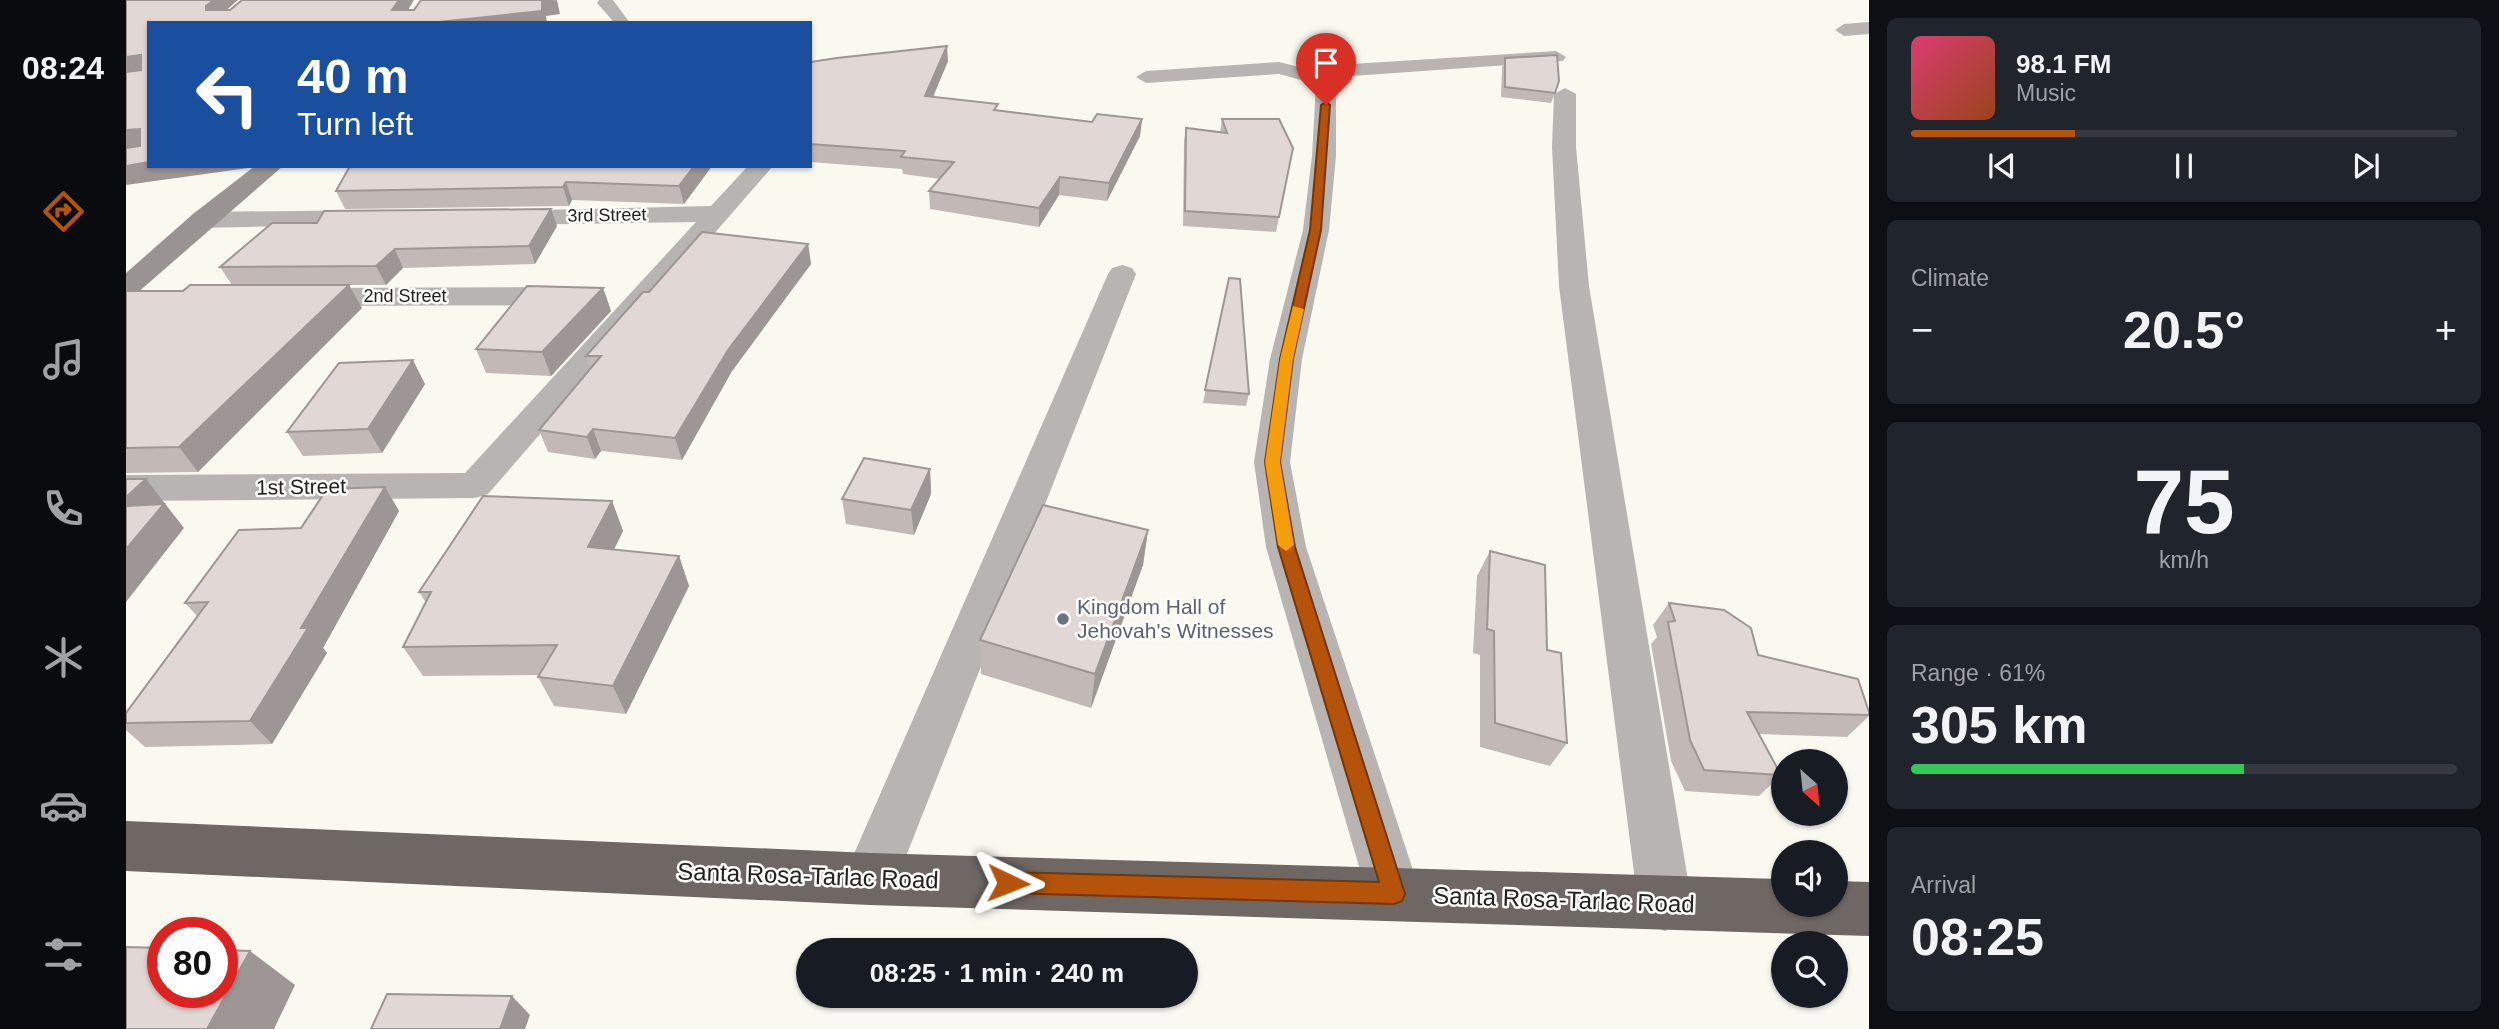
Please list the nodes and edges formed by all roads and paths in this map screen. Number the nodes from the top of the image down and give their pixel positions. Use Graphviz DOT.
graph roads {
  1 [pos="606,3"];
  2 [pos="622,21"];
  3 [pos="1869,28"];
  4 [pos="1844,30"];
  5 [pos="1556,57"];
  6 [pos="1146,77"];
  7 [pos="1326,80"];
  8 [pos="1565,94"];
  9 [pos="268,168"];
  10 [pos="759,168"];
  11 [pos="717,214"];
  12 [pos="481,217"];
  13 [pos="397,218"];
  14 [pos="202,220"];
  15 [pos="1122,274"];
  16 [pos="126,288"];
  17 [pos="642,296"];
  18 [pos="279,297"];
  19 [pos="126,488"];
  20 [pos="126,846"];
  21 [pos="870,879"];
  22 [pos="1394,894"];
  23 [pos="1665,904"];
  24 [pos="1869,909"];
  1 -- 2 [label="street"];
  3 -- 4 [label="street"];
  5 -- 7 [label="street"];
  6 -- 7 [label="street"];
  7 -- 22 [label="street"];
  8 -- 23 [label="street"];
  9 -- 14 [label="street"];
  10 -- 11 [label="street"];
  11 -- 12 [label="street, 3rd Street"];
  11 -- 17 [label="street"];
  13 -- 14 [label="street"];
  14 -- 16 [label="street"];
  15 -- 21 [label="street"];
  17 -- 18 [label="street, 2nd Street"];
  17 -- 19 [label="street, 1st Street"];
  20 -- 21 [label="highway, Santa Rosa-Tarlac Road"];
  21 -- 22 [label="highway, Santa Rosa-Tarlac Road"];
  22 -- 23 [label="highway, Santa Rosa-Tarlac Road"];
  23 -- 24 [label="highway, Santa Rosa-Tarlac Road"];
}
